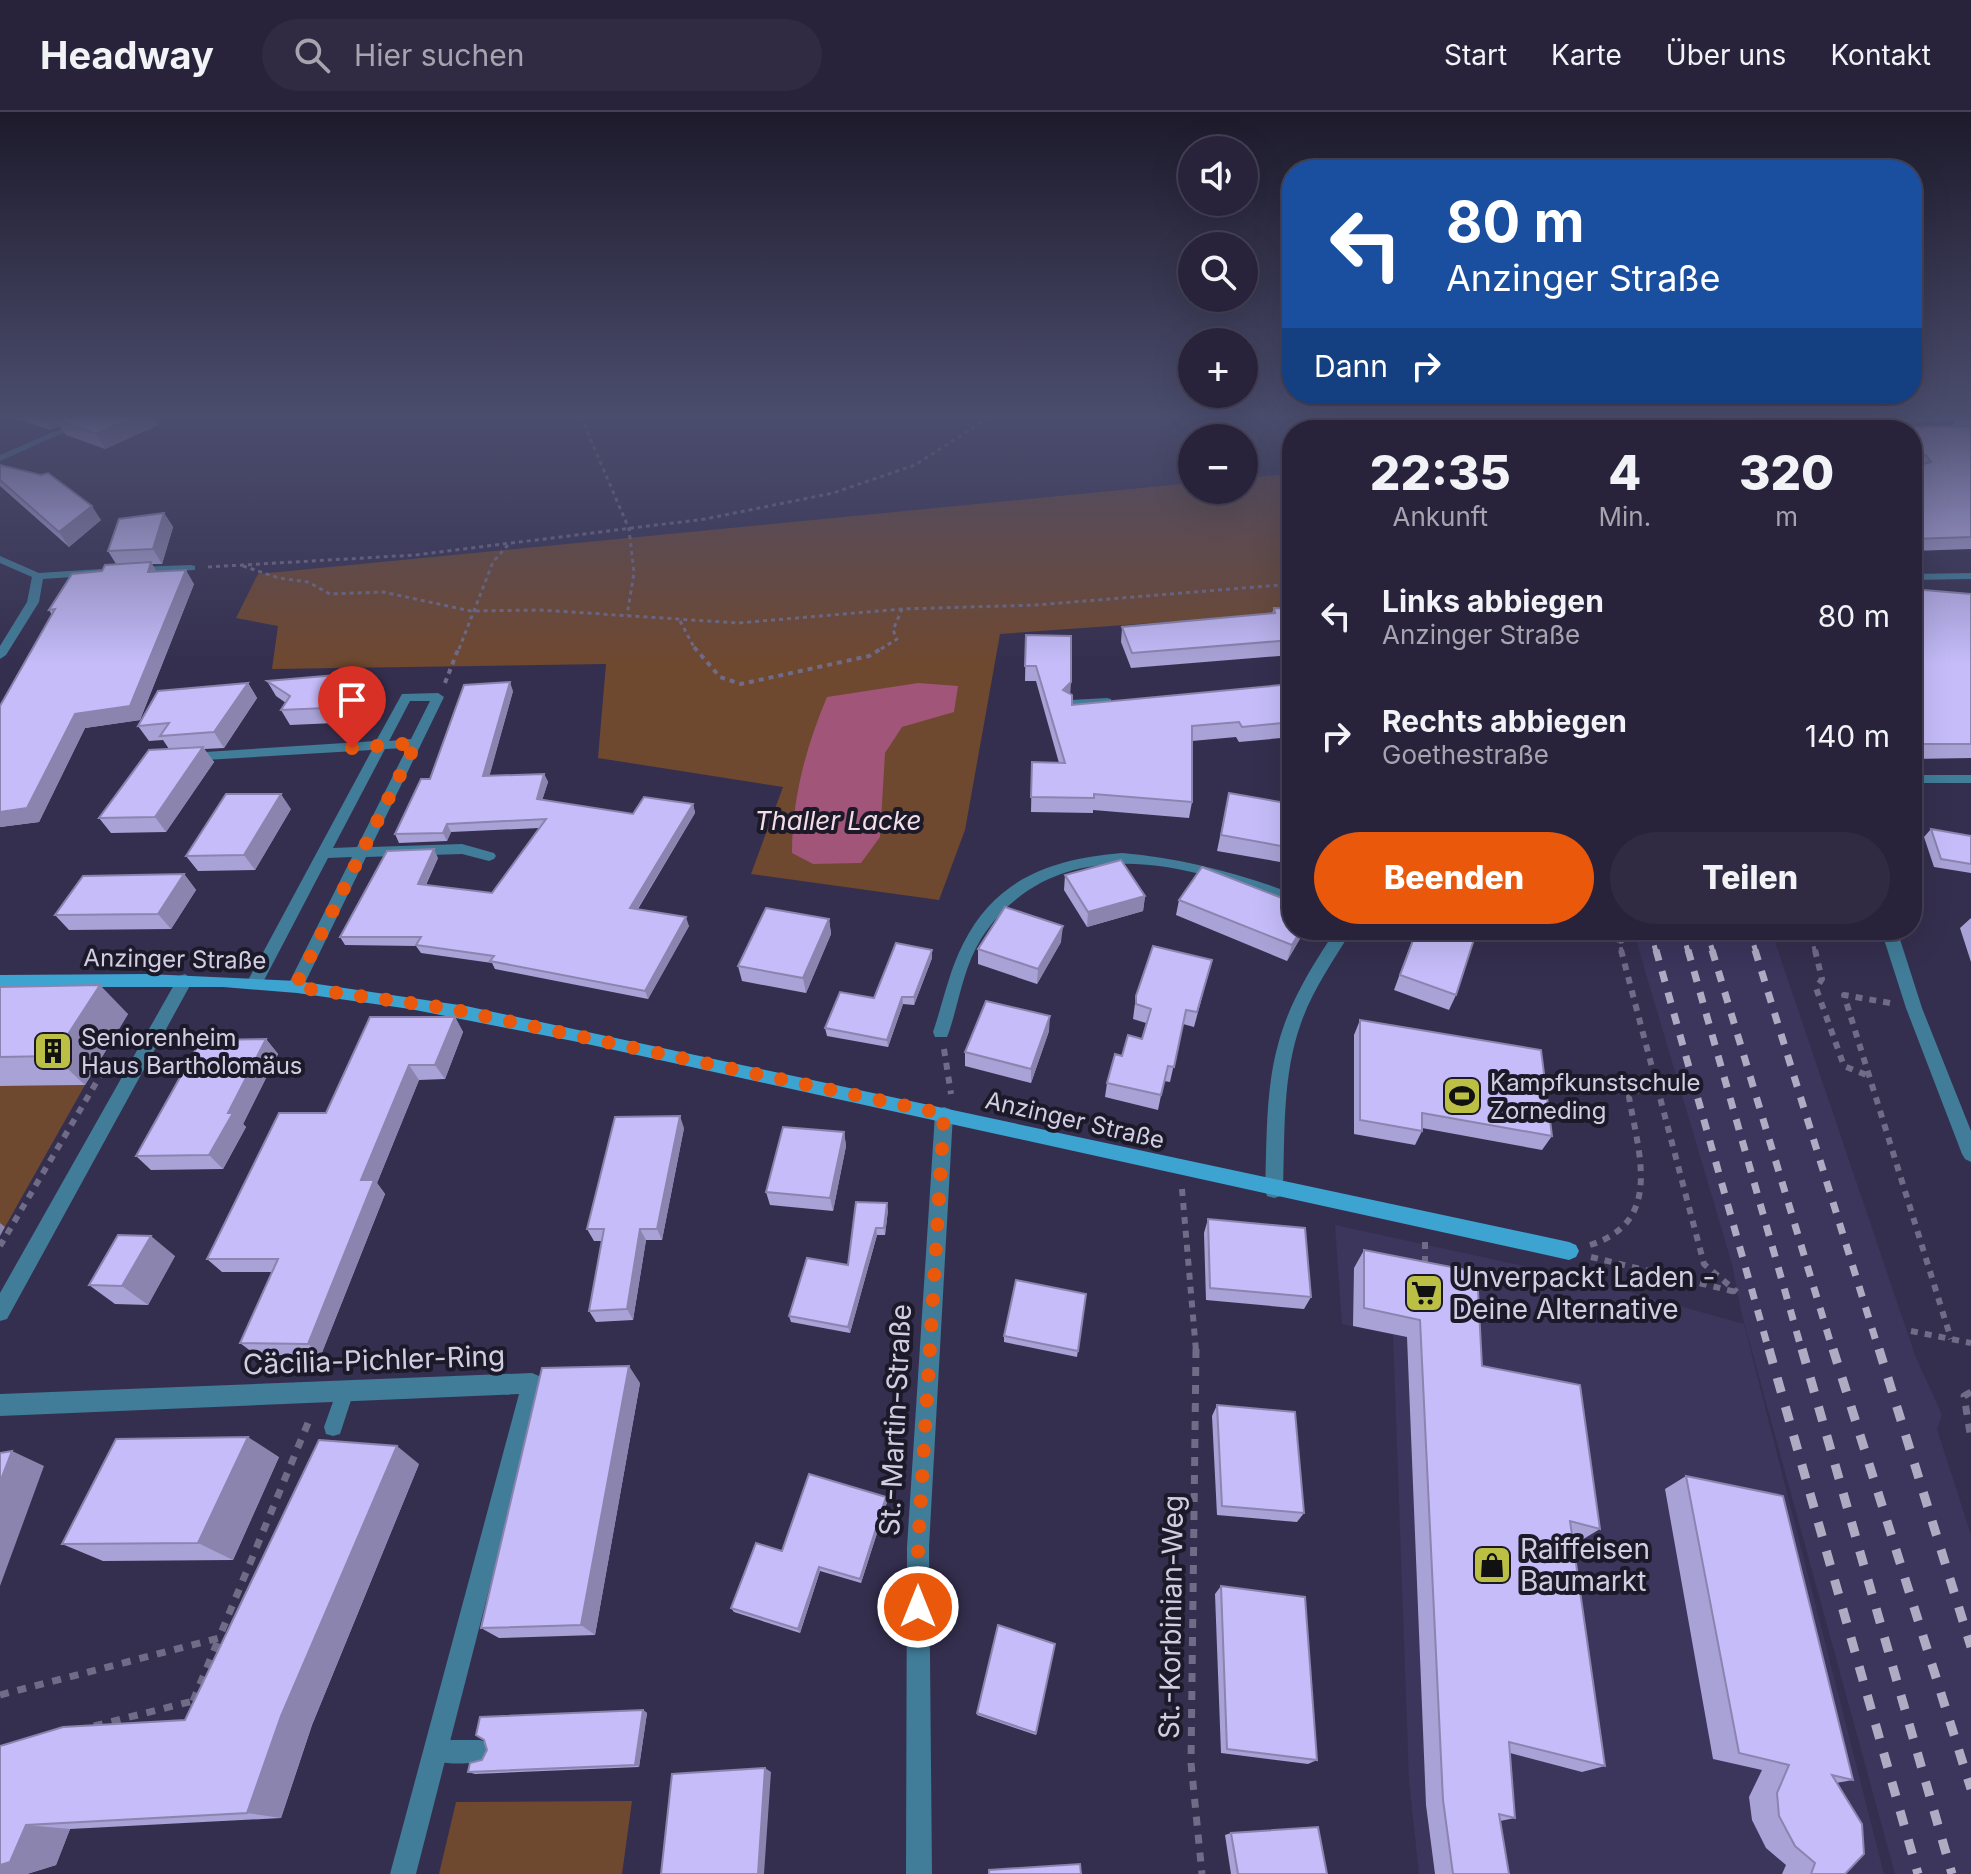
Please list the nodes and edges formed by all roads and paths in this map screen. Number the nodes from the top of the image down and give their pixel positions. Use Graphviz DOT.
graph roads {
  1 [pos="616,499"];
  2 [pos="802,499"];
  3 [pos="629,529"];
  4 [pos="509,544"];
  5 [pos="0,559"];
  6 [pos="243,566"];
  7 [pos="191,568"];
  8 [pos="130,571"];
  9 [pos="114,572"];
  10 [pos="38,576"];
  11 [pos="1971,576"];
  12 [pos="1922,577"];
  13 [pos="1282,585"];
  14 [pos="902,609"];
  15 [pos="471,611"];
  16 [pos="627,615"];
  17 [pos="680,620"];
  18 [pos="0,655"];
  19 [pos="438,697"];
  20 [pos="1126,701"];
  21 [pos="1071,704"];
  22 [pos="416,743"];
  23 [pos="380,746"];
  24 [pos="170,758"];
  25 [pos="1922,779"];
  26 [pos="1971,779"];
  27 [pos="361,852"];
  28 [pos="323,853"];
  29 [pos="489,856"];
  30 [pos="1282,895"];
  31 [pos="1338,940"];
  32 [pos="1628,940"];
  33 [pos="1812,940"];
  34 [pos="1892,940"];
  35 [pos="185,980"];
  36 [pos="0,981"];
  37 [pos="254,984"];
  38 [pos="295,987"];
  39 [pos="1914,1008"];
  40 [pos="941,1032"];
  41 [pos="118,1047"];
  42 [pos="1870,1076"];
  43 [pos="1653,1079"];
  44 [pos="952,1089"];
  45 [pos="944,1114"];
  46 [pos="1971,1154"];
  47 [pos="1180,1169"];
  48 [pos="1274,1190"];
  49 [pos="1424,1221"];
  50 [pos="0,1246"];
  51 [pos="1569,1251"];
  52 [pos="1425,1282"];
  53 [pos="0,1312"];
  54 [pos="1911,1331"];
  55 [pos="1951,1339"];
  56 [pos="1971,1343"];
  57 [pos="345,1391"];
  58 [pos="320,1392"];
  59 [pos="1971,1392"];
  60 [pos="0,1405"];
  61 [pos="333,1427"];
  62 [pos="1971,1439"];
  63 [pos="219,1638"];
  64 [pos="0,1695"];
  65 [pos="204,1699"];
  66 [pos="193,1701"];
  67 [pos="89,1727"];
  68 [pos="436,1751"];
  69 [pos="480,1751"];
  70 [pos="403,1874"];
  71 [pos="919,1874"];
  72 [pos="1202,1874"];
  1 -- 3 [label="path"];
  2 -- 3 [label="path"];
  3 -- 4 [label="path"];
  3 -- 16 [label="path"];
  4 -- 6 [label="path"];
  4 -- 15 [label="path"];
  5 -- 10 [label="street"];
  6 -- 7 [label="path"];
  6 -- 15 [label="path"];
  7 -- 8 [label="street"];
  9 -- 10 [label="street"];
  10 -- 18 [label="street"];
  11 -- 12 [label="street"];
  13 -- 14 [label="path"];
  14 -- 17 [label="path"];
  14 -- 17 [label="path"];
  15 -- 16 [label="path"];
  15 -- 19 [label="path"];
  16 -- 17 [label="path"];
  19 -- 22 [label="street"];
  19 -- 23 [label="street"];
  20 -- 21 [label="street"];
  22 -- 23 [label="street"];
  22 -- 27 [label="street"];
  23 -- 24 [label="street"];
  23 -- 28 [label="street"];
  25 -- 26 [label="street"];
  27 -- 28 [label="street"];
  27 -- 29 [label="street"];
  27 -- 38 [label="street"];
  28 -- 37 [label="street"];
  30 -- 40 [label="street"];
  31 -- 48 [label="street"];
  32 -- 43 [label="path"];
  33 -- 42 [label="path"];
  34 -- 39 [label="street"];
  35 -- 36 [label="street, Anzinger Straße"];
  35 -- 37 [label="street, Anzinger Straße"];
  35 -- 53 [label="street"];
  37 -- 38 [label="street, Anzinger Straße"];
  38 -- 45 [label="street, Anzinger Straße"];
  39 -- 42 [label="path"];
  39 -- 46 [label="street"];
  40 -- 44 [label="path"];
  41 -- 50 [label="path"];
  42 -- 55 [label="path"];
  43 -- 51 [label="path"];
  43 -- 51 [label="path"];
  45 -- 47 [label="street, Anzinger Straße"];
  45 -- 71 [label="street, St.-Martin-Straße"];
  47 -- 48 [label="street, Anzinger Straße"];
  47 -- 72 [label="path, St.-Korbinian-Weg"];
  48 -- 49 [label="street, Anzinger Straße"];
  49 -- 51 [label="street, Anzinger Straße"];
  49 -- 52 [label="path"];
  54 -- 55 [label="path"];
  55 -- 56 [label="path"];
  57 -- 58 [label="street, Cäcilia-Pichler-Ring"];
  57 -- 61 [label="lane"];
  57 -- 68 [label="street, Cäcilia-Pichler-Ring"];
  58 -- 60 [label="street, Cäcilia-Pichler-Ring"];
  58 -- 63 [label="path"];
  59 -- 62 [label="path"];
  63 -- 64 [label="path"];
  63 -- 66 [label="path"];
  65 -- 66 [label="path"];
  66 -- 67 [label="path"];
  68 -- 69 [label="lane"];
  68 -- 70 [label="street, Cäcilia-Pichler-Ring"];
}
